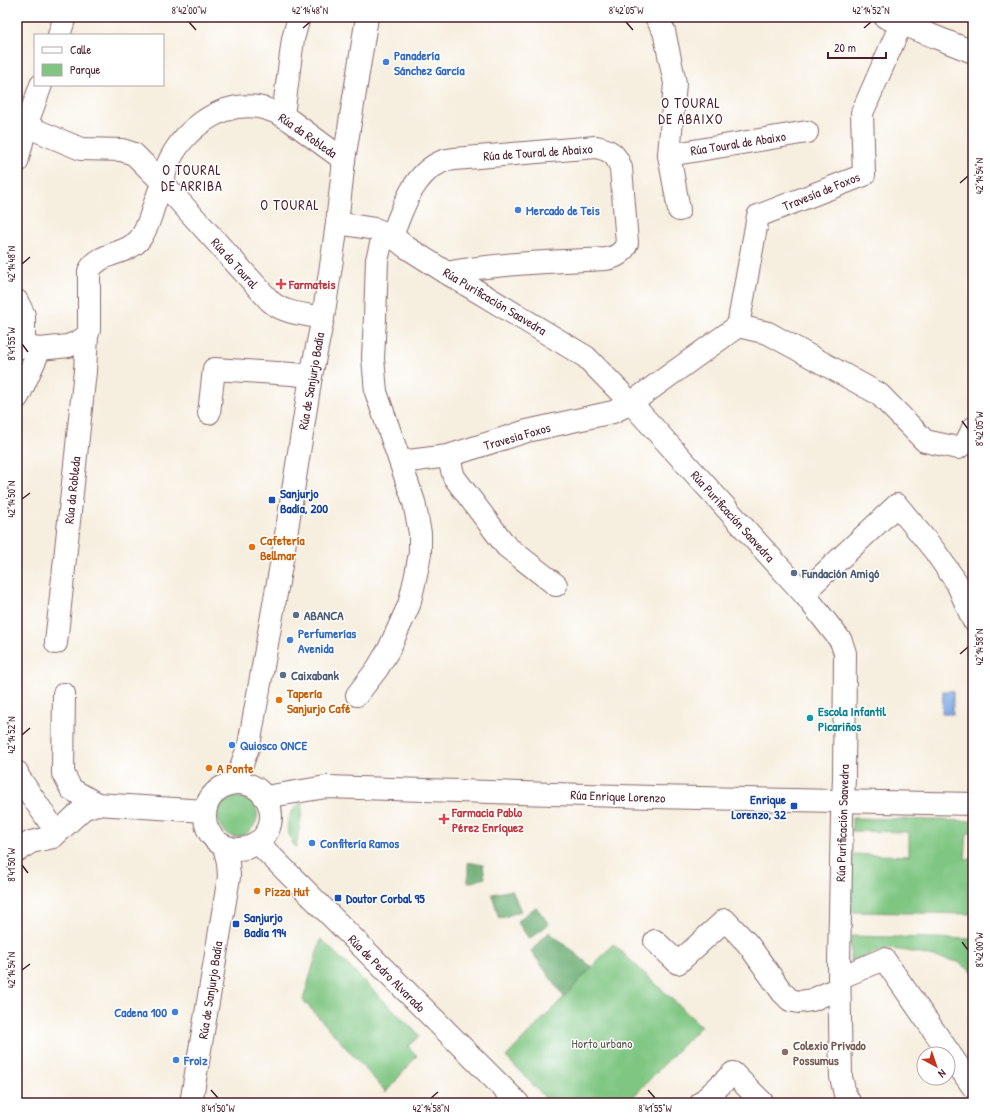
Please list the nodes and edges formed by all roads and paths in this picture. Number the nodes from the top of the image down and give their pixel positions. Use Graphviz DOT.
graph roads {
  1 [pos="65,17"];
  2 [pos="299,17"];
  3 [pos="367,17"];
  4 [pos="656,17"];
  5 [pos="893,21"];
  6 [pos="59,34"];
  7 [pos="973,52"];
  8 [pos="41,86"];
  9 [pos="283,115"];
  10 [pos="21,127"];
  11 [pos="807,132"];
  12 [pos="669,154"];
  13 [pos="344,160"];
  14 [pos="17,162"];
  15 [pos="162,182"];
  16 [pos="678,210"];
  17 [pos="337,223"];
  18 [pos="388,234"];
  19 [pos="447,273"];
  20 [pos="17,301"];
  21 [pos="323,318"];
  22 [pos="738,326"];
  23 [pos="87,336"];
  24 [pos="27,347"];
  25 [pos="311,376"];
  26 [pos="17,398"];
  27 [pos="631,403"];
  28 [pos="209,413"];
  29 [pos="973,428"];
  30 [pos="448,456"];
  31 [pos="401,462"];
  32 [pos="556,585"];
  33 [pos="804,595"];
  34 [pos="973,620"];
  35 [pos="56,643"];
  36 [pos="64,694"];
  37 [pos="357,695"];
  38 [pos="249,745"];
  39 [pos="17,772"];
  40 [pos="235,783"];
  41 [pos="261,793"];
  42 [pos="843,801"];
  43 [pos="97,804"];
  44 [pos="973,804"];
  45 [pos="205,811"];
  46 [pos="48,820"];
  47 [pos="252,845"];
  48 [pos="224,847"];
  49 [pos="17,851"];
  50 [pos="229,877"];
  51 [pos="655,941"];
  52 [pos="839,983"];
  53 [pos="973,1087"];
  54 [pos="191,1103"];
  55 [pos="518,1103"];
  56 [pos="701,1103"];
  57 [pos="763,1103"];
  58 [pos="850,1103"];
  1 -- 6 [label="street"];
  2 -- 9 [label="street"];
  3 -- 13 [label="street, Rúa de Sanjurjo Badía"];
  4 -- 12 [label="street, Rúa Toural de Abaixo"];
  5 -- 7 [label="street"];
  5 -- 22 [label="street, Travesía de Foxos"];
  8 -- 10 [label="street"];
  9 -- 13 [label="street, Rúa da Robleda"];
  9 -- 15 [label="street, Rúa da Robleda"];
  10 -- 14 [label="street"];
  10 -- 15 [label="street, Rúa do Toural"];
  11 -- 12 [label="street, Rúa Toural de Abaixo"];
  12 -- 16 [label="street, Rúa Toural de Abaixo"];
  13 -- 17 [label="street, Rúa de Sanjurjo Badía"];
  15 -- 21 [label="street, Rúa do Toural"];
  15 -- 23 [label="street, Rúa da Robleda"];
  17 -- 18 [label="street, Rúa Purificación Saavedra"];
  17 -- 21 [label="street, Rúa de Sanjurjo Badía"];
  18 -- 19 [label="street, Rúa Purificación Saavedra"];
  18 -- 19 [label="street, Rúa de Toural de Abaixo"];
  18 -- 31 [label="street"];
  19 -- 27 [label="street, Rúa Purificación Saavedra"];
  20 -- 24 [label="street"];
  21 -- 25 [label="street, Rúa de Sanjurjo Badía"];
  22 -- 27 [label="street"];
  22 -- 29 [label="street"];
  23 -- 24 [label="street"];
  23 -- 35 [label="street, Rúa da Robleda"];
  24 -- 26 [label="street"];
  25 -- 28 [label="street"];
  25 -- 38 [label="street, Rúa de Sanjurjo Badía"];
  27 -- 30 [label="street, Travesia Foxos"];
  27 -- 33 [label="street, Rúa Purificación Saavedra"];
  30 -- 31 [label="street, Travesia Foxos"];
  30 -- 32 [label="street"];
  31 -- 37 [label="street"];
  33 -- 34 [label="street"];
  33 -- 42 [label="street, Rúa Purificación Saavedra"];
  36 -- 43 [label="street"];
  38 -- 40 [label="street, Rúa de Sanjurjo Badía"];
  38 -- 41 [label="street, Rúa de Sanjurjo Badía"];
  39 -- 46 [label="street"];
  40 -- 41 [label="street"];
  40 -- 45 [label="street"];
  41 -- 42 [label="street, Rúa Enrique Lorenzo"];
  41 -- 47 [label="street, Rúa de Sanjurjo Badía"];
  42 -- 44 [label="street, Rúa Enrique Lorenzo"];
  42 -- 52 [label="street, Rúa Purificación Saavedra"];
  43 -- 45 [label="street"];
  43 -- 49 [label="street"];
  45 -- 48 [label="street"];
  47 -- 48 [label="street"];
  47 -- 50 [label="street, Rúa de Sanjurjo Badía"];
  47 -- 55 [label="street, Rúa de Pedro Alvarado"];
  48 -- 50 [label="street, Rúa de Sanjurjo Badía"];
  50 -- 54 [label="street, Rúa de Sanjurjo Badía"];
  51 -- 52 [label="street"];
  52 -- 53 [label="street"];
  52 -- 58 [label="street, Rúa Purificación Saavedra"];
  56 -- 57 [label="street"];
}
